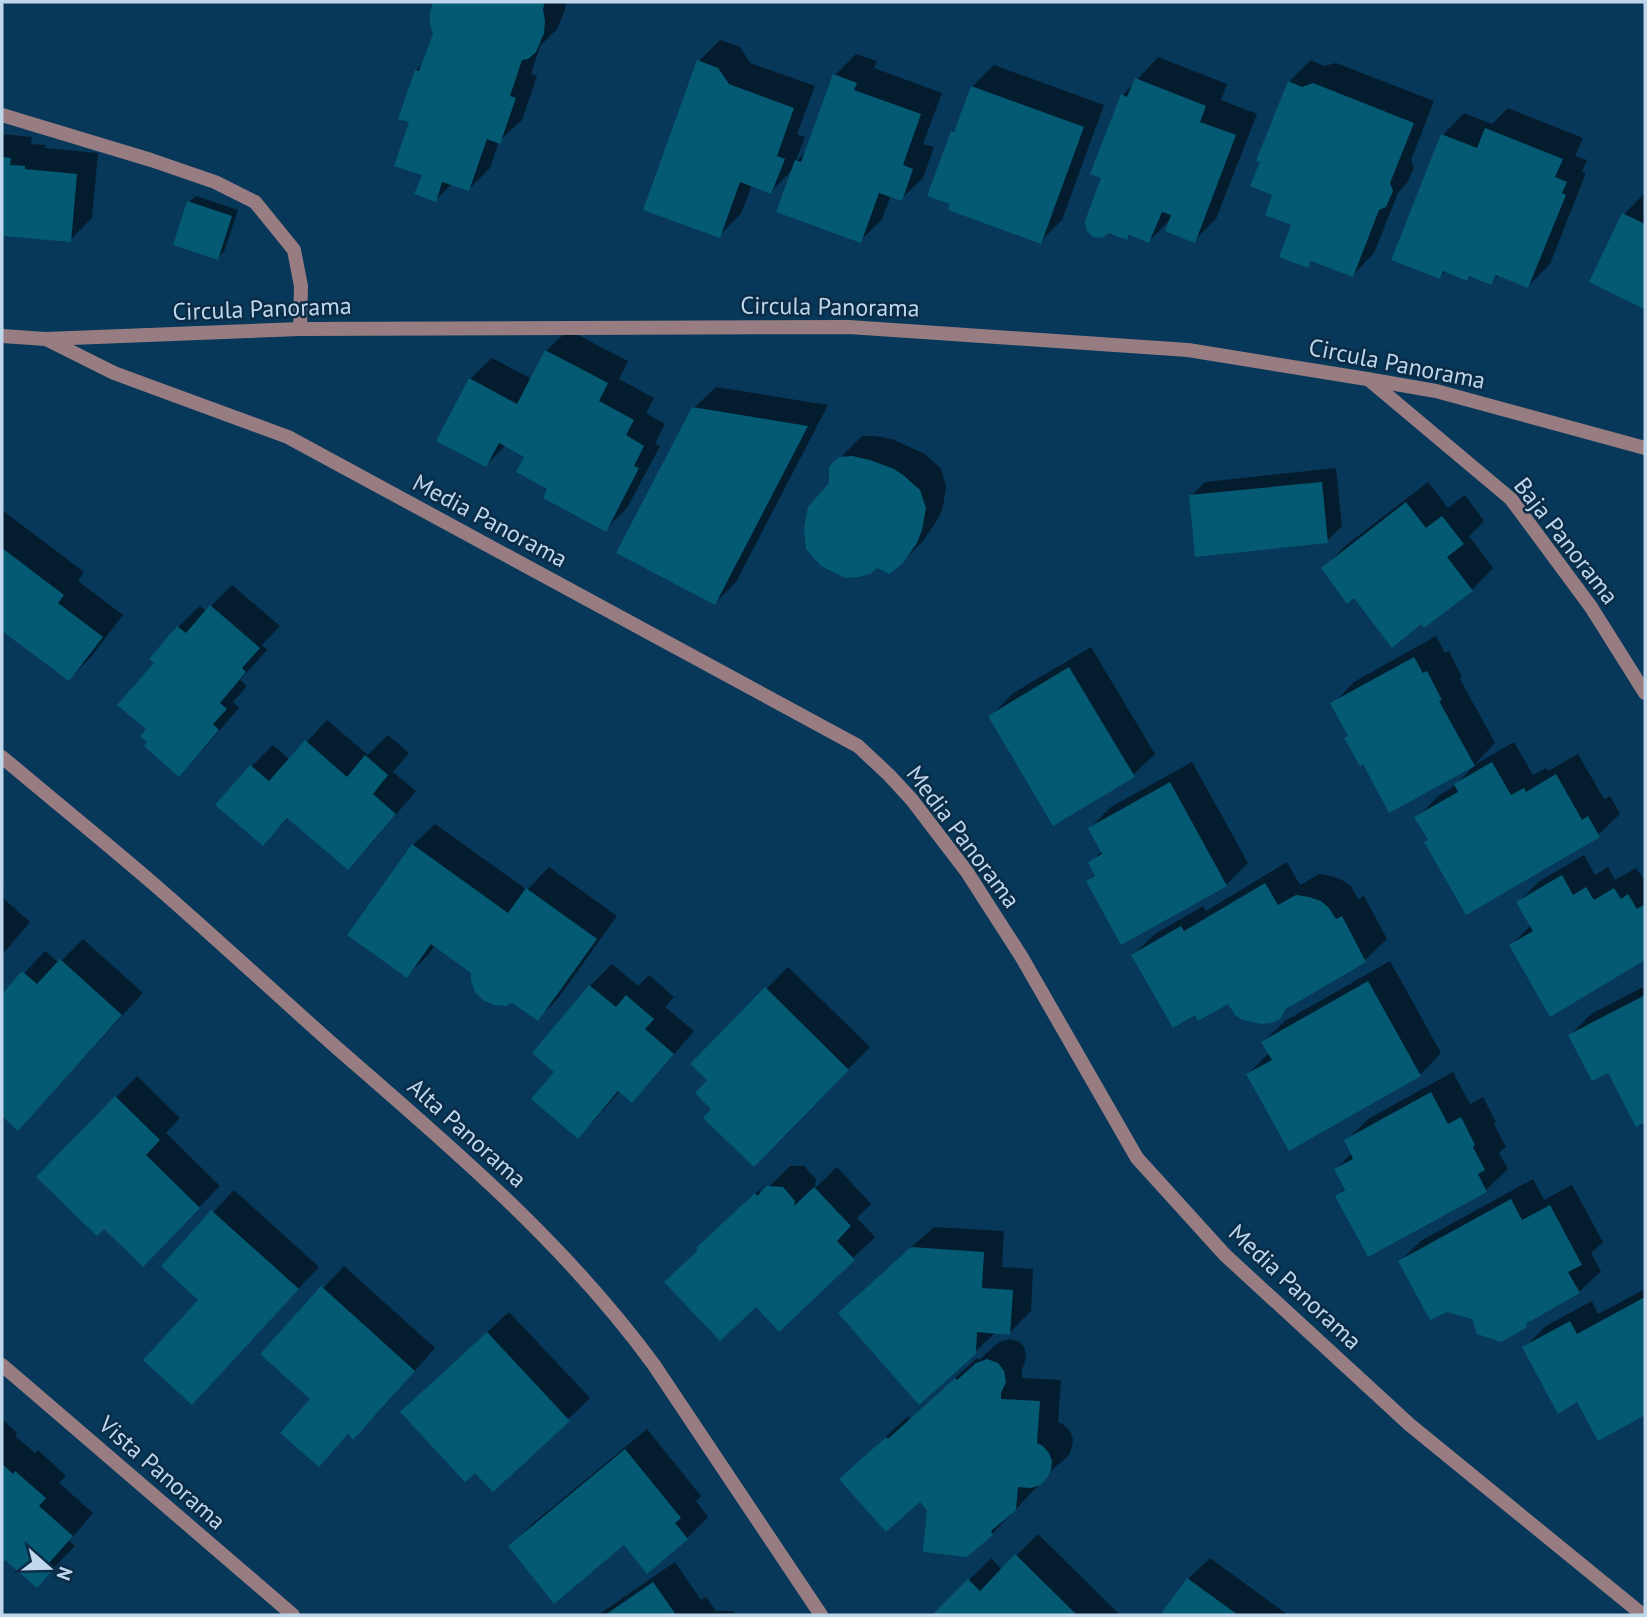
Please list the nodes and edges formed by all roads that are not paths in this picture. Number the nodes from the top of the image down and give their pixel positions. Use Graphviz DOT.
graph roads {
  1 [pos="2,116"];
  2 [pos="300,329"];
  3 [pos="2,336"];
  4 [pos="47,339"];
  5 [pos="1367,379"];
  6 [pos="1645,448"];
  7 [pos="1645,693"];
  8 [pos="2,757"];
  9 [pos="2,1365"];
  10 [pos="293,1615"];
  11 [pos="821,1615"];
  12 [pos="1643,1615"];
  1 -- 2 [label="street"];
  2 -- 4 [label="street, Circula Panorama"];
  2 -- 5 [label="street, Circula Panorama"];
  3 -- 4 [label="street, Circula Panorama"];
  4 -- 12 [label="street, Media Panorama"];
  5 -- 6 [label="street, Circula Panorama"];
  5 -- 7 [label="street, Baja Panorama"];
  8 -- 11 [label="street, Alta Panorama"];
  9 -- 10 [label="street, Vista Panorama"];
}
